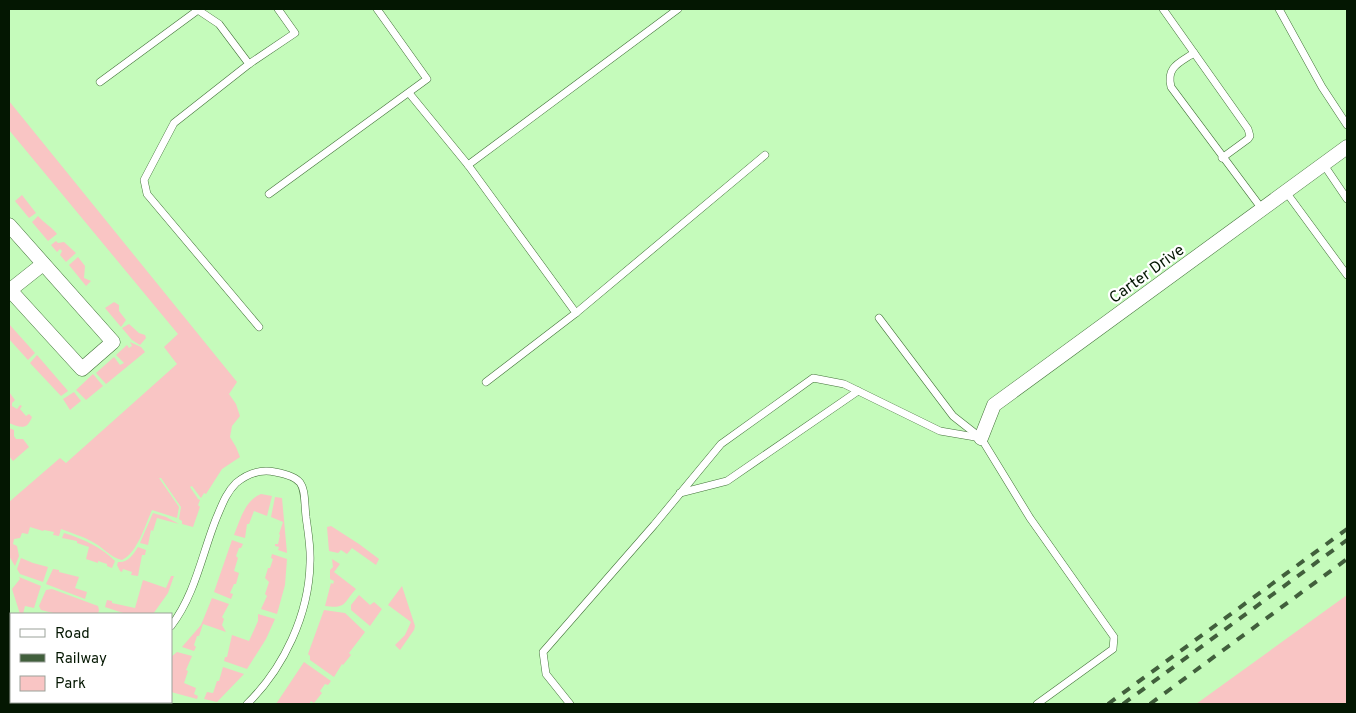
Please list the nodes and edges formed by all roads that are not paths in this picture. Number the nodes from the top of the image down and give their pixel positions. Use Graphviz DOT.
graph roads {
  1 [pos="278,9"];
  2 [pos="377,9"];
  3 [pos="678,9"];
  4 [pos="1162,9"];
  5 [pos="1279,9"];
  6 [pos="198,10"];
  7 [pos="1194,53"];
  8 [pos="249,64"];
  9 [pos="100,82"];
  10 [pos="409,93"];
  11 [pos="1347,125"];
  12 [pos="1347,147"];
  13 [pos="765,155"];
  14 [pos="1222,158"];
  15 [pos="1324,164"];
  16 [pos="468,165"];
  17 [pos="1286,192"];
  18 [pos="269,194"];
  19 [pos="1347,198"];
  20 [pos="1262,210"];
  21 [pos="9,225"];
  22 [pos="43,264"];
  23 [pos="1347,275"];
  24 [pos="9,290"];
  25 [pos="576,313"];
  26 [pos="879,318"];
  27 [pos="259,327"];
  28 [pos="486,382"];
  29 [pos="858,391"];
  30 [pos="981,438"];
  31 [pos="680,493"];
  32 [pos="172,624"];
  33 [pos="247,704"];
  34 [pos="570,704"];
  35 [pos="1037,704"];
  1 -- 8 [label="lane"];
  2 -- 10 [label="lane"];
  3 -- 16 [label="lane"];
  4 -- 7 [label="lane"];
  5 -- 11 [label="lane"];
  6 -- 8 [label="lane"];
  6 -- 9 [label="lane"];
  7 -- 14 [label="lane"];
  7 -- 14 [label="lane"];
  8 -- 27 [label="lane"];
  10 -- 16 [label="lane"];
  10 -- 18 [label="lane"];
  12 -- 15 [label="street, Carter Drive"];
  13 -- 25 [label="lane"];
  14 -- 20 [label="lane"];
  15 -- 17 [label="street, Carter Drive"];
  15 -- 19 [label="lane"];
  16 -- 25 [label="lane"];
  17 -- 20 [label="street, Carter Drive"];
  17 -- 23 [label="lane"];
  20 -- 30 [label="street, Carter Drive"];
  21 -- 22 [label="street"];
  22 -- 24 [label="street"];
  22 -- 24 [label="street"];
  25 -- 28 [label="lane"];
  26 -- 30 [label="lane"];
  29 -- 30 [label="lane"];
  29 -- 31 [label="lane"];
  29 -- 31 [label="lane"];
  30 -- 35 [label="lane"];
  31 -- 34 [label="lane"];
  32 -- 33 [label="lane"];
}
